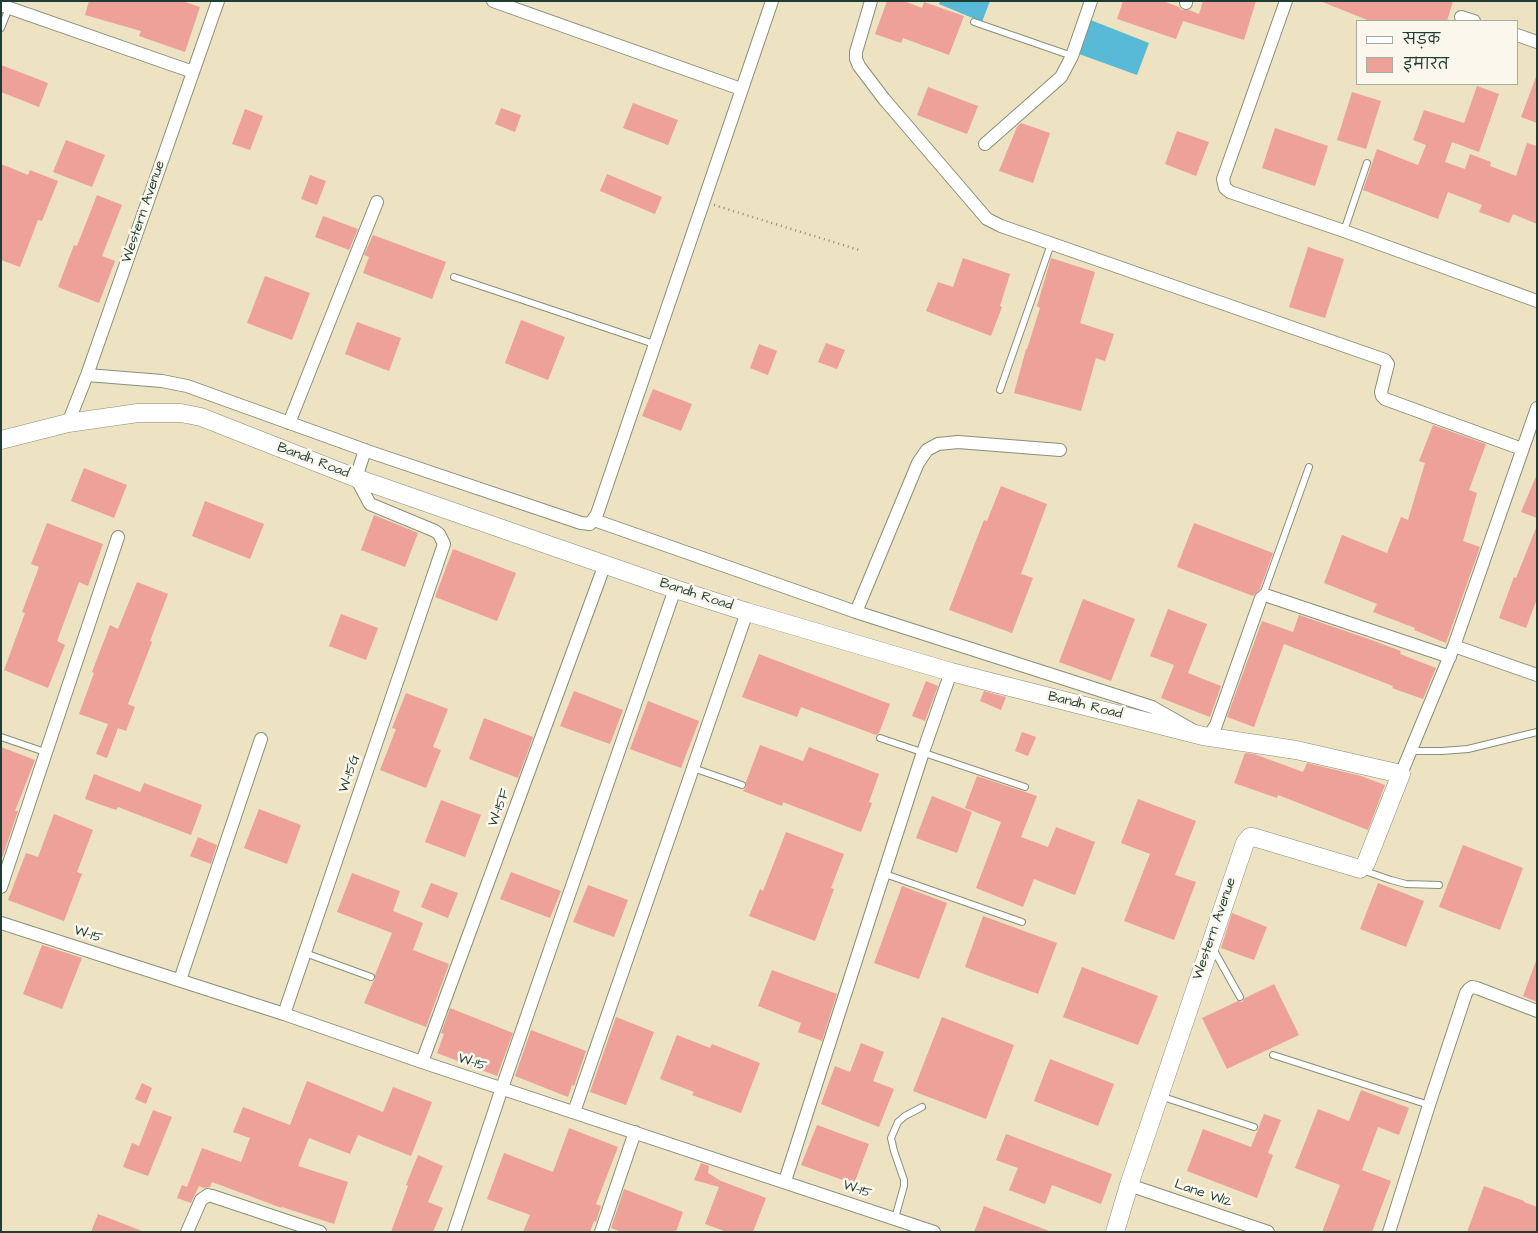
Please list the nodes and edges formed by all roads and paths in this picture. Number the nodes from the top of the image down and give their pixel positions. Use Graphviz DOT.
graph roads {
  1 [pos="218,1"];
  2 [pos="493,1"];
  3 [pos="772,1"];
  4 [pos="871,1"];
  5 [pos="1091,1"];
  6 [pos="1286,1"];
  7 [pos="524,6"];
  8 [pos="5,7"];
  9 [pos="1461,17"];
  10 [pos="1471,20"];
  11 [pos="974,22"];
  12 [pos="1,28"];
  13 [pos="1518,35"];
  14 [pos="1537,42"];
  15 [pos="1072,56"];
  16 [pos="193,72"];
  17 [pos="741,89"];
  18 [pos="985,144"];
  19 [pos="1366,163"];
  20 [pos="377,202"];
  21 [pos="703,202"];
  22 [pos="1344,231"];
  23 [pos="1051,244"];
  24 [pos="859,250"];
  25 [pos="454,277"];
  26 [pos="1536,297"];
  27 [pos="654,344"];
  28 [pos="87,374"];
  29 [pos="1000,390"];
  30 [pos="1537,408"];
  31 [pos="68,423"];
  32 [pos="289,423"];
  33 [pos="1,440"];
  34 [pos="1522,449"];
  35 [pos="365,450"];
  36 [pos="1060,450"];
  37 [pos="1309,466"];
  38 [pos="356,478"];
  39 [pos="594,520"];
  40 [pos="118,537"];
  41 [pos="605,564"];
  42 [pos="675,590"];
  43 [pos="1263,596"];
  44 [pos="747,612"];
  45 [pos="856,612"];
  46 [pos="1452,652"];
  47 [pos="951,672"];
  48 [pos="1537,675"];
  49 [pos="1537,732"];
  50 [pos="1202,736"];
  51 [pos="1,737"];
  52 [pos="880,738"];
  53 [pos="261,739"];
  54 [pos="1412,751"];
  55 [pos="45,752"];
  56 [pos="924,752"];
  57 [pos="693,768"];
  58 [pos="1401,774"];
  59 [pos="742,785"];
  60 [pos="1025,787"];
  61 [pos="1360,869"];
  62 [pos="885,874"];
  63 [pos="1438,886"];
  64 [pos="1,887"];
  65 [pos="1022,922"];
  66 [pos="1,923"];
  67 [pos="1211,944"];
  68 [pos="305,953"];
  69 [pos="371,977"];
  70 [pos="180,980"];
  71 [pos="1240,997"];
  72 [pos="1537,1011"];
  73 [pos="284,1014"];
  74 [pos="1273,1055"];
  75 [pos="422,1062"];
  76 [pos="502,1088"];
  77 [pos="1159,1096"];
  78 [pos="1429,1105"];
  79 [pos="922,1107"];
  80 [pos="574,1112"];
  81 [pos="1254,1127"];
  82 [pos="635,1132"];
  83 [pos="785,1181"];
  84 [pos="1129,1185"];
  85 [pos="895,1218"];
  86 [pos="926,1230"];
  87 [pos="187,1232"];
  88 [pos="320,1232"];
  89 [pos="454,1232"];
  90 [pos="601,1232"];
  91 [pos="1115,1232"];
  92 [pos="1268,1232"];
  93 [pos="1390,1232"];
  1 -- 16 [label="street, Western Avenue"];
  2 -- 7 [label="street"];
  3 -- 17 [label="street"];
  4 -- 23 [label="street"];
  5 -- 15 [label="street"];
  6 -- 22 [label="street"];
  7 -- 17 [label="street"];
  8 -- 12 [label="lane"];
  8 -- 16 [label="street"];
  9 -- 10 [label="street"];
  11 -- 15 [label="lane"];
  13 -- 14 [label="street"];
  15 -- 18 [label="street"];
  16 -- 28 [label="street, Western Avenue"];
  17 -- 21 [label="street"];
  19 -- 22 [label="lane"];
  20 -- 32 [label="street"];
  21 -- 24 [label="path"];
  21 -- 27 [label="street"];
  22 -- 26 [label="street"];
  23 -- 29 [label="lane"];
  23 -- 34 [label="street"];
  25 -- 27 [label="lane"];
  27 -- 39 [label="street"];
  28 -- 31 [label="street, Western Avenue"];
  28 -- 32 [label="street"];
  30 -- 34 [label="street"];
  31 -- 33 [label="street, Bandh Road"];
  31 -- 38 [label="street, Bandh Road"];
  32 -- 35 [label="street"];
  34 -- 46 [label="street"];
  35 -- 38 [label="street"];
  35 -- 39 [label="street"];
  36 -- 45 [label="street"];
  37 -- 43 [label="lane"];
  38 -- 41 [label="street, Bandh Road"];
  38 -- 68 [label="street, W-15G"];
  39 -- 45 [label="street"];
  40 -- 55 [label="street"];
  41 -- 42 [label="street, Bandh Road"];
  41 -- 75 [label="street, W-15F"];
  42 -- 44 [label="street, Bandh Road"];
  42 -- 76 [label="street"];
  43 -- 46 [label="street"];
  43 -- 50 [label="street"];
  44 -- 47 [label="street, Bandh Road"];
  44 -- 57 [label="street"];
  45 -- 50 [label="street"];
  46 -- 48 [label="street"];
  46 -- 54 [label="street"];
  47 -- 50 [label="street, Bandh Road"];
  47 -- 56 [label="street"];
  49 -- 54 [label="lane"];
  50 -- 58 [label="street, Bandh Road"];
  51 -- 55 [label="lane"];
  52 -- 56 [label="lane"];
  53 -- 70 [label="street"];
  54 -- 58 [label="street"];
  55 -- 64 [label="street"];
  56 -- 60 [label="lane"];
  56 -- 62 [label="street"];
  57 -- 59 [label="lane"];
  57 -- 80 [label="street"];
  58 -- 61 [label="street"];
  61 -- 63 [label="lane"];
  61 -- 67 [label="street, Western Avenue"];
  62 -- 65 [label="lane"];
  62 -- 83 [label="street"];
  66 -- 70 [label="street, W-15"];
  67 -- 71 [label="lane"];
  67 -- 77 [label="street, Western Avenue"];
  68 -- 69 [label="lane"];
  68 -- 73 [label="street, W-15G"];
  70 -- 73 [label="street, W-15"];
  72 -- 78 [label="street"];
  73 -- 75 [label="street, W-15"];
  74 -- 78 [label="lane"];
  75 -- 76 [label="street, W-15"];
  76 -- 80 [label="street, W-15"];
  76 -- 89 [label="street"];
  77 -- 81 [label="lane"];
  77 -- 84 [label="street, Western Avenue"];
  78 -- 93 [label="street"];
  79 -- 85 [label="lane"];
  80 -- 82 [label="street, W-15"];
  82 -- 83 [label="street, W-15"];
  82 -- 90 [label="street"];
  83 -- 85 [label="street, W-15"];
  84 -- 91 [label="street, Western Avenue"];
  84 -- 92 [label="street, Lane W12"];
  85 -- 86 [label="street, W-15"];
  87 -- 88 [label="street"];
}
